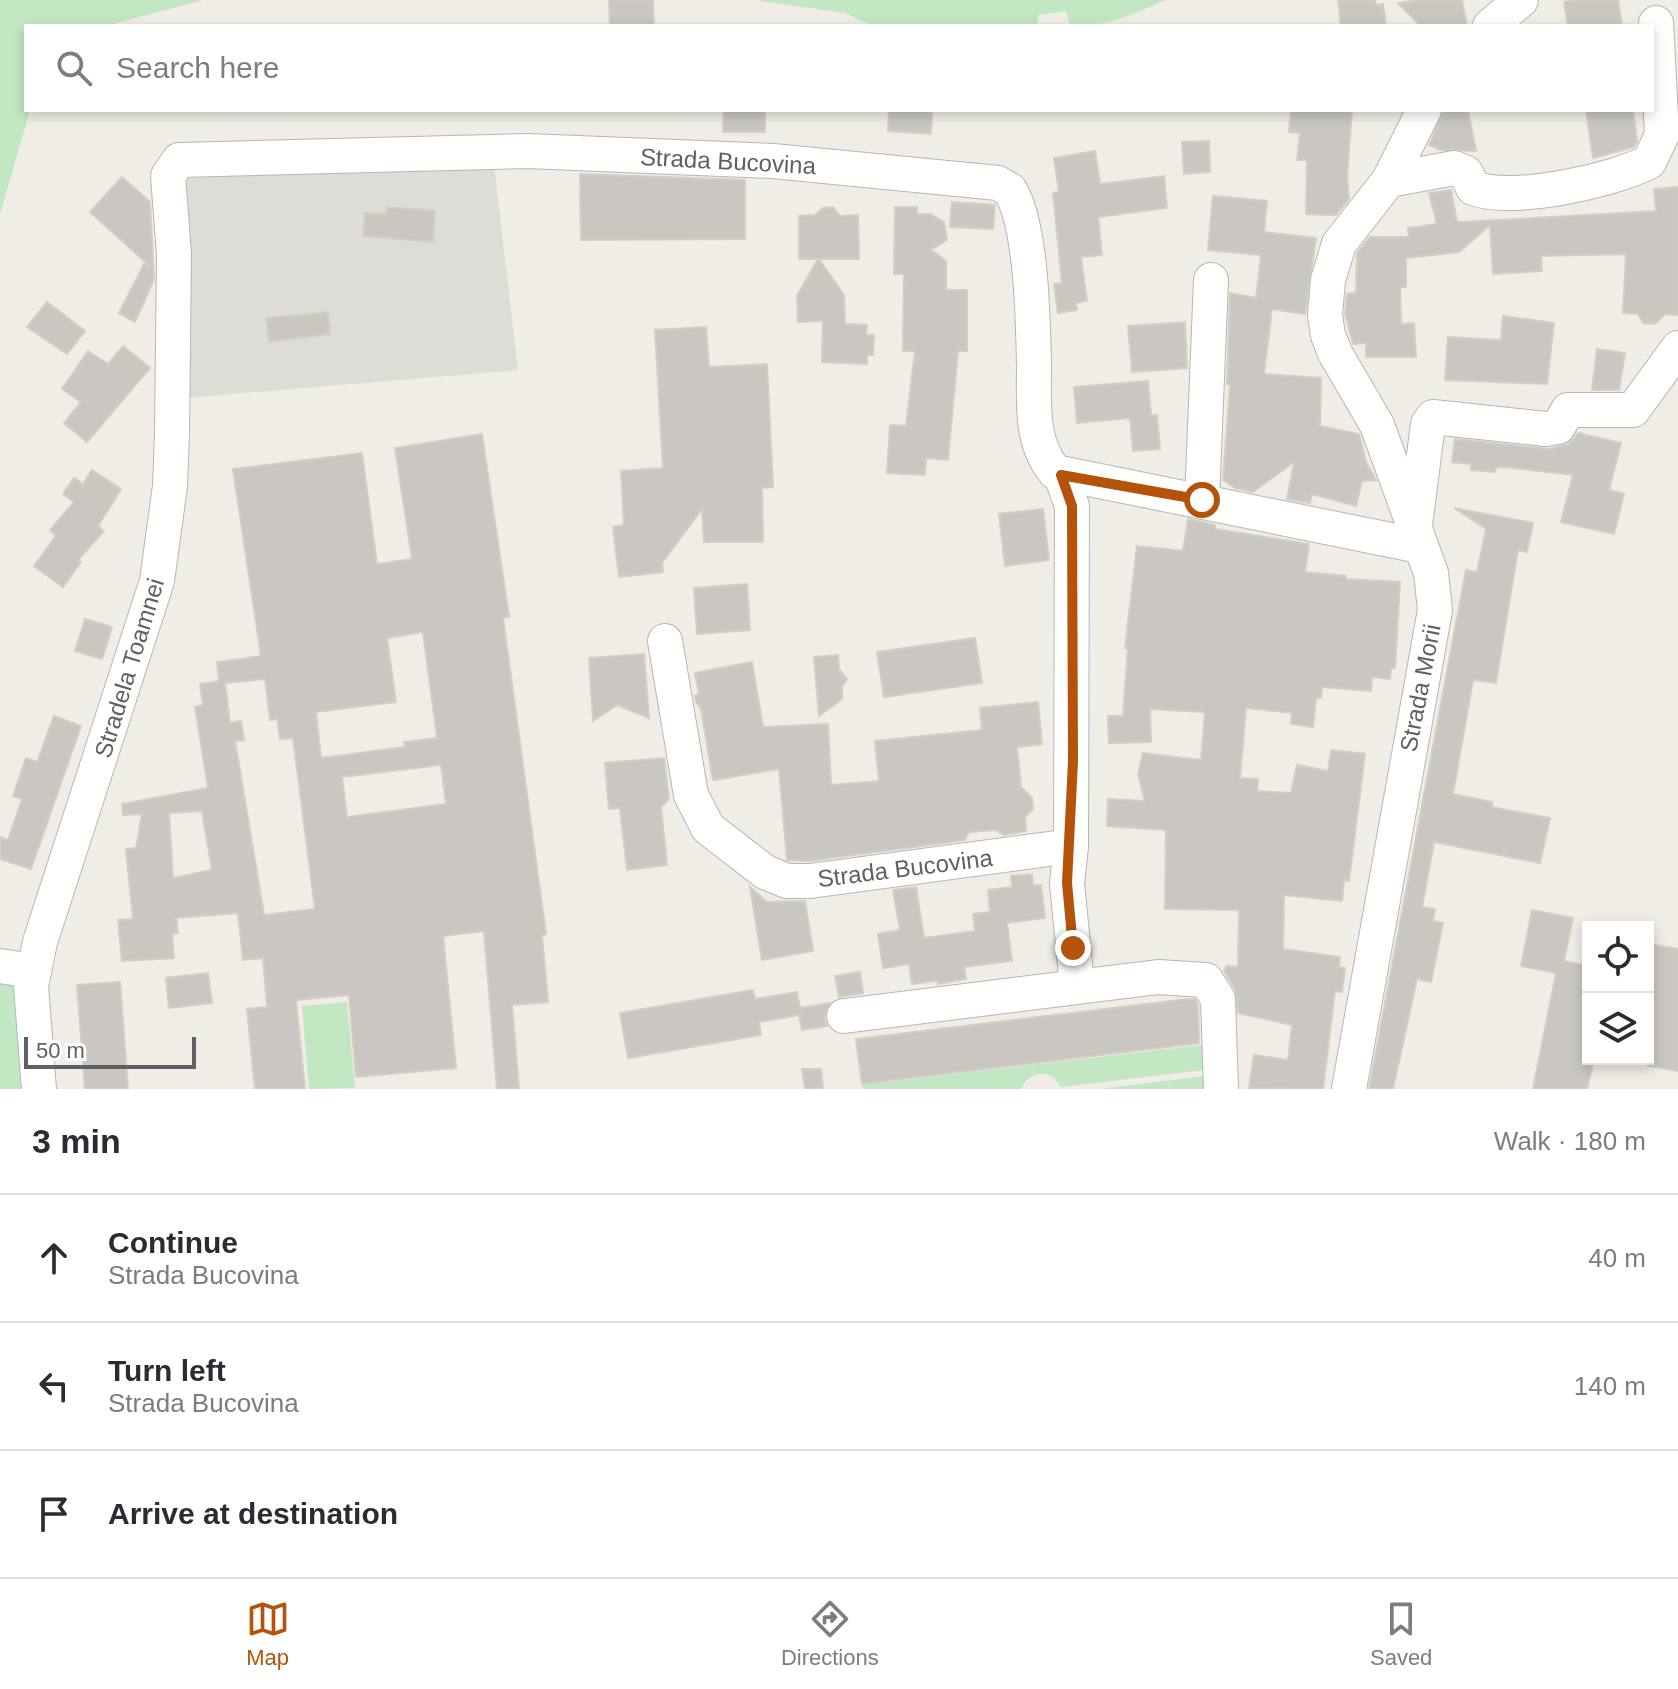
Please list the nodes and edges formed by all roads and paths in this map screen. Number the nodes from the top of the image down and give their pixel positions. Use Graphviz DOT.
graph roads {
  1 [pos="1521,0"];
  2 [pos="1656,23"];
  3 [pos="1492,24"];
  4 [pos="1423,112"];
  5 [pos="1389,180"];
  6 [pos="168,190"];
  7 [pos="1211,280"];
  8 [pos="1678,348"];
  9 [pos="1061,475"];
  10 [pos="1202,500"];
  11 [pos="1417,538"];
  12 [pos="665,641"];
  13 [pos="1071,846"];
  14 [pos="0,966"];
  15 [pos="34,971"];
  16 [pos="1077,986"];
  17 [pos="844,1016"];
  18 [pos="39,1089"];
  19 [pos="1221,1089"];
  20 [pos="1349,1089"];
  1 -- 3 [label="street"];
  2 -- 5 [label="street"];
  4 -- 5 [label="street, Strada Morii"];
  5 -- 11 [label="street, Strada Morii"];
  6 -- 9 [label="street, Strada Bucovina"];
  6 -- 15 [label="street, Stradela Toamnei"];
  7 -- 10 [label="street"];
  8 -- 11 [label="street"];
  9 -- 10 [label="street"];
  9 -- 13 [label="street, Strada Bucovina"];
  10 -- 11 [label="street"];
  11 -- 20 [label="street, Strada Morii"];
  12 -- 13 [label="street, Strada Bucovina"];
  13 -- 16 [label="street, Strada Bucovina"];
  14 -- 15 [label="street"];
  15 -- 18 [label="street, Stradela Toamnei"];
  16 -- 17 [label="street"];
  16 -- 19 [label="street"];
}
